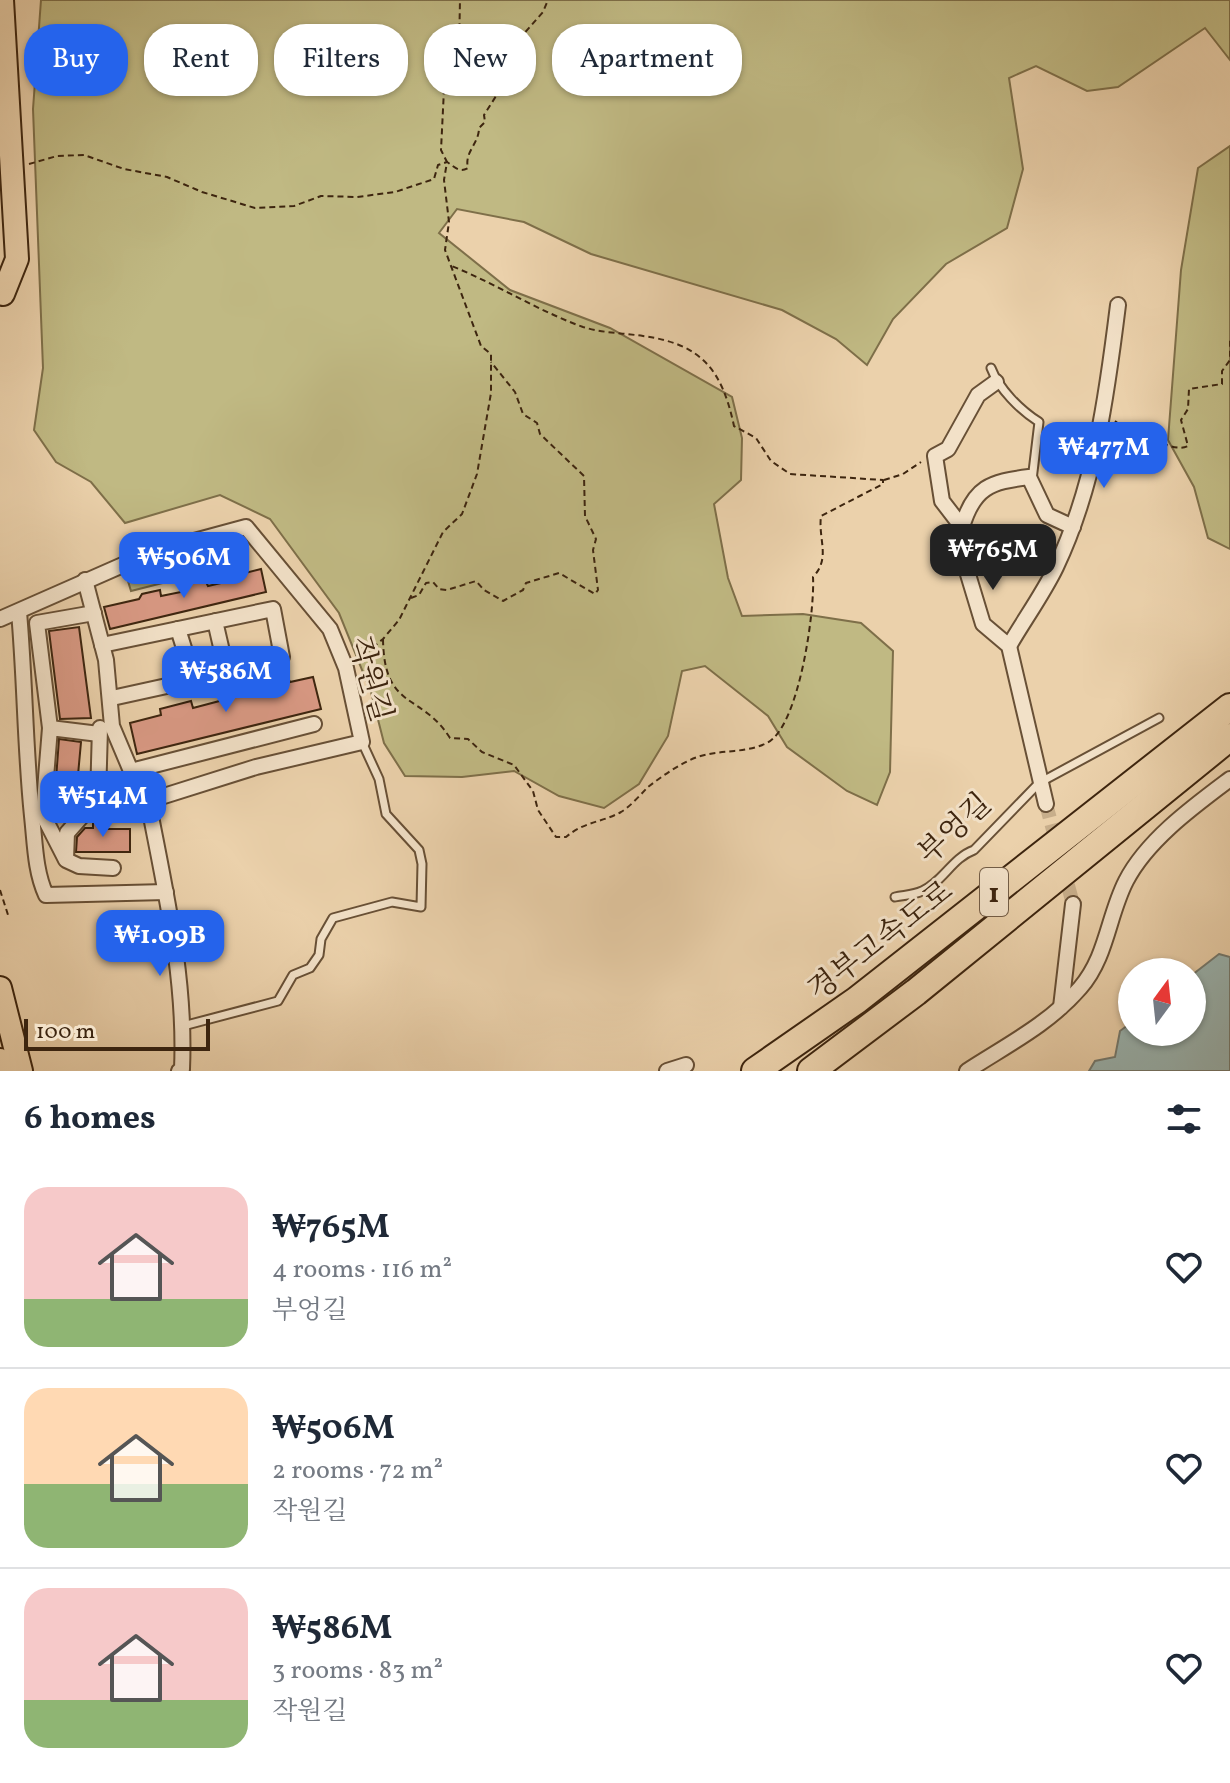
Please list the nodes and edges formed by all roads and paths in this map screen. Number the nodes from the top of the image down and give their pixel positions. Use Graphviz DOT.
graph roads {
  1 [pos="2,0"];
  2 [pos="460,0"];
  3 [pos="548,0"];
  4 [pos="447,162"];
  5 [pos="22,166"];
  6 [pos="449,265"];
  7 [pos="0,269"];
  8 [pos="3,294"];
  9 [pos="1118,305"];
  10 [pos="0,317"];
  11 [pos="1230,339"];
  12 [pos="490,361"];
  13 [pos="993,375"];
  14 [pos="1102,418"];
  15 [pos="935,456"];
  16 [pos="883,480"];
  17 [pos="1031,483"];
  18 [pos="962,527"];
  19 [pos="1073,527"];
  20 [pos="85,580"];
  21 [pos="410,599"];
  22 [pos="19,612"];
  23 [pos="94,613"];
  24 [pos="0,619"];
  25 [pos="215,621"];
  26 [pos="178,629"];
  27 [pos="383,639"];
  28 [pos="102,645"];
  29 [pos="1009,646"];
  30 [pos="346,668"];
  31 [pos="227,673"];
  32 [pos="194,680"];
  33 [pos="112,698"];
  34 [pos="1230,707"];
  35 [pos="1159,718"];
  36 [pos="314,724"];
  37 [pos="50,728"];
  38 [pos="105,730"];
  39 [pos="1230,737"];
  40 [pos="362,742"];
  41 [pos="1230,779"];
  42 [pos="1039,783"];
  43 [pos="1046,804"];
  44 [pos="66,860"];
  45 [pos="113,868"];
  46 [pos="166,892"];
  47 [pos="0,893"];
  48 [pos="895,897"];
  49 [pos="1073,904"];
  50 [pos="9,918"];
  51 [pos="0,988"];
  52 [pos="1061,1007"];
  53 [pos="183,1026"];
  54 [pos="0,1060"];
  55 [pos="686,1065"];
  56 [pos="182,1070"];
  57 [pos="3,1071"];
  58 [pos="21,1071"];
  59 [pos="667,1071"];
  60 [pos="755,1071"];
  61 [pos="811,1071"];
  62 [pos="967,1071"];
  1 -- 8 [label="main road"];
  2 -- 4 [label="path"];
  3 -- 4 [label="path"];
  4 -- 5 [label="path"];
  4 -- 6 [label="path"];
  6 -- 12 [label="path"];
  6 -- 16 [label="path"];
  7 -- 8 [label="main road"];
  8 -- 10 [label="main road"];
  9 -- 14 [label="street"];
  11 -- 14 [label="path"];
  12 -- 21 [label="path"];
  12 -- 21 [label="path"];
  13 -- 15 [label="street"];
  13 -- 17 [label="lane"];
  14 -- 19 [label="street"];
  15 -- 16 [label="path"];
  15 -- 18 [label="street"];
  16 -- 27 [label="path"];
  17 -- 18 [label="street"];
  17 -- 19 [label="street"];
  18 -- 29 [label="street"];
  19 -- 29 [label="street"];
  20 -- 22 [label="street, 작원길"];
  20 -- 23 [label="street"];
  20 -- 30 [label="street, 작원길"];
  21 -- 27 [label="path"];
  22 -- 24 [label="street, 작원길"];
  22 -- 46 [label="street"];
  23 -- 28 [label="street"];
  23 -- 37 [label="street"];
  25 -- 26 [label="street"];
  25 -- 31 [label="street"];
  25 -- 31 [label="street"];
  26 -- 28 [label="street"];
  26 -- 32 [label="street"];
  27 -- 30 [label="path"];
  28 -- 33 [label="street"];
  29 -- 42 [label="street"];
  30 -- 40 [label="street, 작원길"];
  31 -- 32 [label="street"];
  32 -- 33 [label="street"];
  33 -- 38 [label="street"];
  34 -- 60 [label="highway, 경부고속도로 / 1"];
  35 -- 42 [label="lane, 부엉길"];
  36 -- 38 [label="street"];
  37 -- 38 [label="street"];
  37 -- 44 [label="street"];
  38 -- 44 [label="street"];
  39 -- 61 [label="highway, 경부고속도로 / 1"];
  40 -- 46 [label="street, 작원길"];
  40 -- 53 [label="lane"];
  41 -- 52 [label="street"];
  42 -- 43 [label="street"];
  42 -- 48 [label="lane, 부엉길"];
  44 -- 45 [label="street"];
  46 -- 53 [label="street, 작원길"];
  47 -- 50 [label="path"];
  49 -- 52 [label="street"];
  51 -- 58 [label="main road"];
  52 -- 62 [label="street"];
  53 -- 56 [label="street, 작원길"];
  54 -- 57 [label="main road"];
  55 -- 59 [label="street"];
}
